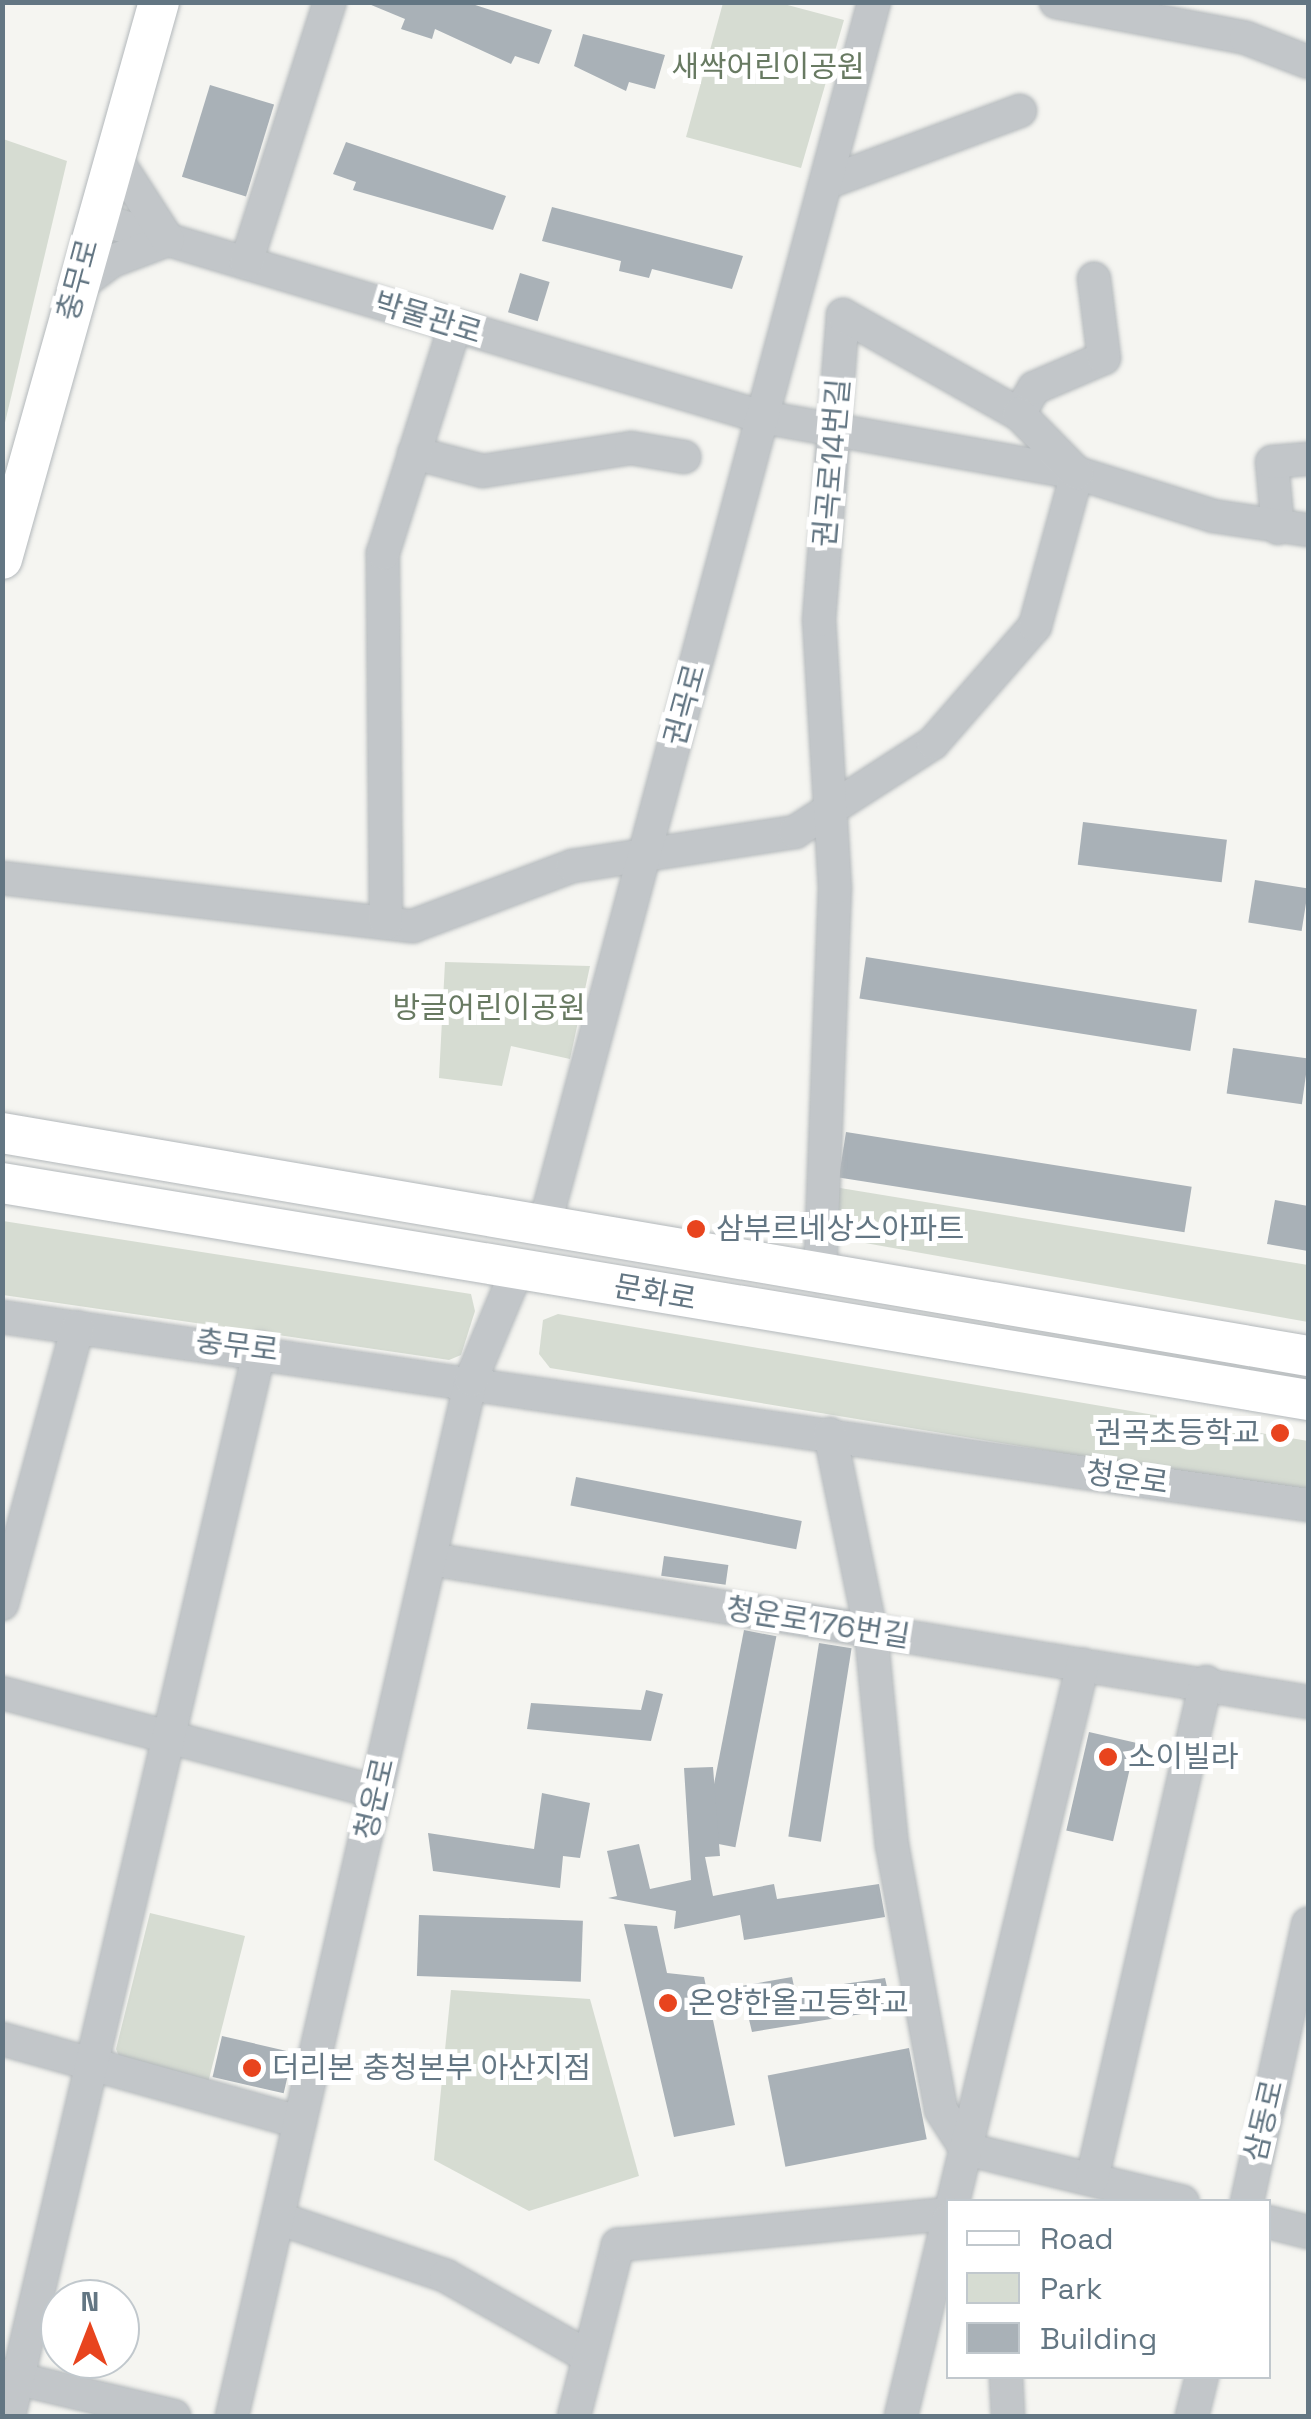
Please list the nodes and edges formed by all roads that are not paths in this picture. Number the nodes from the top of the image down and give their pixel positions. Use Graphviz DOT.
graph roads {
  1 [pos="159,2"];
  2 [pos="330,2"];
  3 [pos="874,2"];
  4 [pos="1056,2"];
  5 [pos="1308,62"];
  6 [pos="1020,111"];
  7 [pos="114,156"];
  8 [pos="826,183"];
  9 [pos="94,218"];
  10 [pos="168,240"];
  11 [pos="246,264"];
  12 [pos="1094,278"];
  13 [pos="76,288"];
  14 [pos="455,326"];
  15 [pos="1019,414"];
  16 [pos="762,417"];
  17 [pos="836,430"];
  18 [pos="414,453"];
  19 [pos="684,458"];
  20 [pos="1308,458"];
  21 [pos="1078,473"];
  22 [pos="1293,529"];
  23 [pos="2,559"];
  24 [pos="831,813"];
  25 [pos="644,856"];
  26 [pos="2,878"];
  27 [pos="386,923"];
  28 [pos="2,1134"];
  29 [pos="2,1183"];
  30 [pos="544,1227"];
  31 [pos="517,1270"];
  32 [pos="820,1277"];
  33 [pos="2,1317"];
  34 [pos="78,1327"];
  35 [pos="260,1348"];
  36 [pos="1308,1356"];
  37 [pos="471,1380"];
  38 [pos="1308,1400"];
  39 [pos="830,1434"];
  40 [pos="1308,1505"];
  41 [pos="430,1559"];
  42 [pos="2,1604"];
  43 [pos="872,1632"];
  44 [pos="1084,1664"];
  45 [pos="1206,1682"];
  46 [pos="2,1693"];
  47 [pos="1308,1702"];
  48 [pos="169,1736"];
  49 [pos="376,1792"];
  50 [pos="1308,1924"];
  51 [pos="2,2039"];
  52 [pos="95,2064"];
  53 [pos="300,2122"];
  54 [pos="966,2148"];
  55 [pos="1092,2179"];
  56 [pos="954,2199"];
  57 [pos="1171,2199"];
  58 [pos="1247,2199"];
  59 [pos="946,2217"];
  60 [pos="278,2218"];
  61 [pos="1271,2223"];
  62 [pos="946,2225"];
  63 [pos="1308,2232"];
  64 [pos="589,2358"];
  65 [pos="8,2377"];
  66 [pos="1006,2379"];
  67 [pos="1201,2379"];
  68 [pos="9,2416"];
  69 [pos="174,2416"];
  70 [pos="232,2416"];
  71 [pos="574,2416"];
  72 [pos="901,2416"];
  73 [pos="1008,2416"];
  74 [pos="1192,2416"];
  1 -- 7 [label="main road, 충무로"];
  2 -- 11 [label="street"];
  3 -- 8 [label="street, 권곡로"];
  4 -- 5 [label="street"];
  6 -- 8 [label="street"];
  7 -- 9 [label="main road, 충무로"];
  7 -- 10 [label="street"];
  8 -- 16 [label="street, 권곡로"];
  9 -- 10 [label="street, 박물관로"];
  9 -- 13 [label="main road, 충무로"];
  10 -- 11 [label="street, 박물관로"];
  10 -- 13 [label="street"];
  11 -- 14 [label="street, 박물관로"];
  12 -- 15 [label="street"];
  13 -- 23 [label="main road, 충무로"];
  14 -- 16 [label="street, 박물관로"];
  14 -- 18 [label="street"];
  15 -- 17 [label="street, 권곡로14번길"];
  15 -- 21 [label="street, 권곡로14번길"];
  16 -- 17 [label="street, 박물관로"];
  16 -- 25 [label="street, 권곡로"];
  17 -- 21 [label="street, 박물관로"];
  17 -- 24 [label="street, 권곡로14번길"];
  18 -- 19 [label="street"];
  18 -- 27 [label="street"];
  20 -- 22 [label="street, 권곡로14번길"];
  21 -- 22 [label="street, 권곡로14번길"];
  21 -- 24 [label="street"];
  24 -- 25 [label="street"];
  24 -- 32 [label="street"];
  25 -- 27 [label="street"];
  25 -- 30 [label="street, 권곡로"];
  26 -- 27 [label="street"];
  28 -- 30 [label="main road, 문화로"];
  29 -- 31 [label="main road, 문화로"];
  30 -- 32 [label="main road, 문화로"];
  31 -- 37 [label="street, 청운로"];
  31 -- 38 [label="main road, 문화로"];
  32 -- 36 [label="main road, 문화로"];
  33 -- 34 [label="street, 충무로"];
  34 -- 35 [label="street, 충무로"];
  34 -- 42 [label="street"];
  35 -- 37 [label="street, 충무로"];
  35 -- 48 [label="street"];
  37 -- 39 [label="street, 청운로"];
  37 -- 41 [label="street, 청운로"];
  39 -- 40 [label="street, 청운로"];
  39 -- 43 [label="street"];
  41 -- 43 [label="street, 청운로176번길"];
  41 -- 49 [label="street, 청운로"];
  43 -- 44 [label="street, 청운로176번길"];
  43 -- 54 [label="street"];
  44 -- 45 [label="street, 청운로176번길"];
  44 -- 54 [label="street"];
  45 -- 47 [label="street, 청운로176번길"];
  45 -- 55 [label="street"];
  46 -- 48 [label="street"];
  48 -- 49 [label="street"];
  48 -- 52 [label="street"];
  49 -- 53 [label="street, 청운로"];
  50 -- 58 [label="street, 삼동로"];
  51 -- 52 [label="street"];
  52 -- 53 [label="street"];
  52 -- 65 [label="street"];
  53 -- 60 [label="street, 청운로"];
  54 -- 55 [label="street"];
  54 -- 56 [label="street"];
  55 -- 57 [label="street"];
  59 -- 64 [label="street"];
  60 -- 64 [label="street"];
  60 -- 70 [label="street, 청운로"];
  61 -- 63 [label="street"];
  62 -- 72 [label="street"];
  64 -- 71 [label="street"];
  65 -- 68 [label="street"];
  65 -- 69 [label="street"];
  66 -- 73 [label="street"];
  67 -- 74 [label="street"];
}
